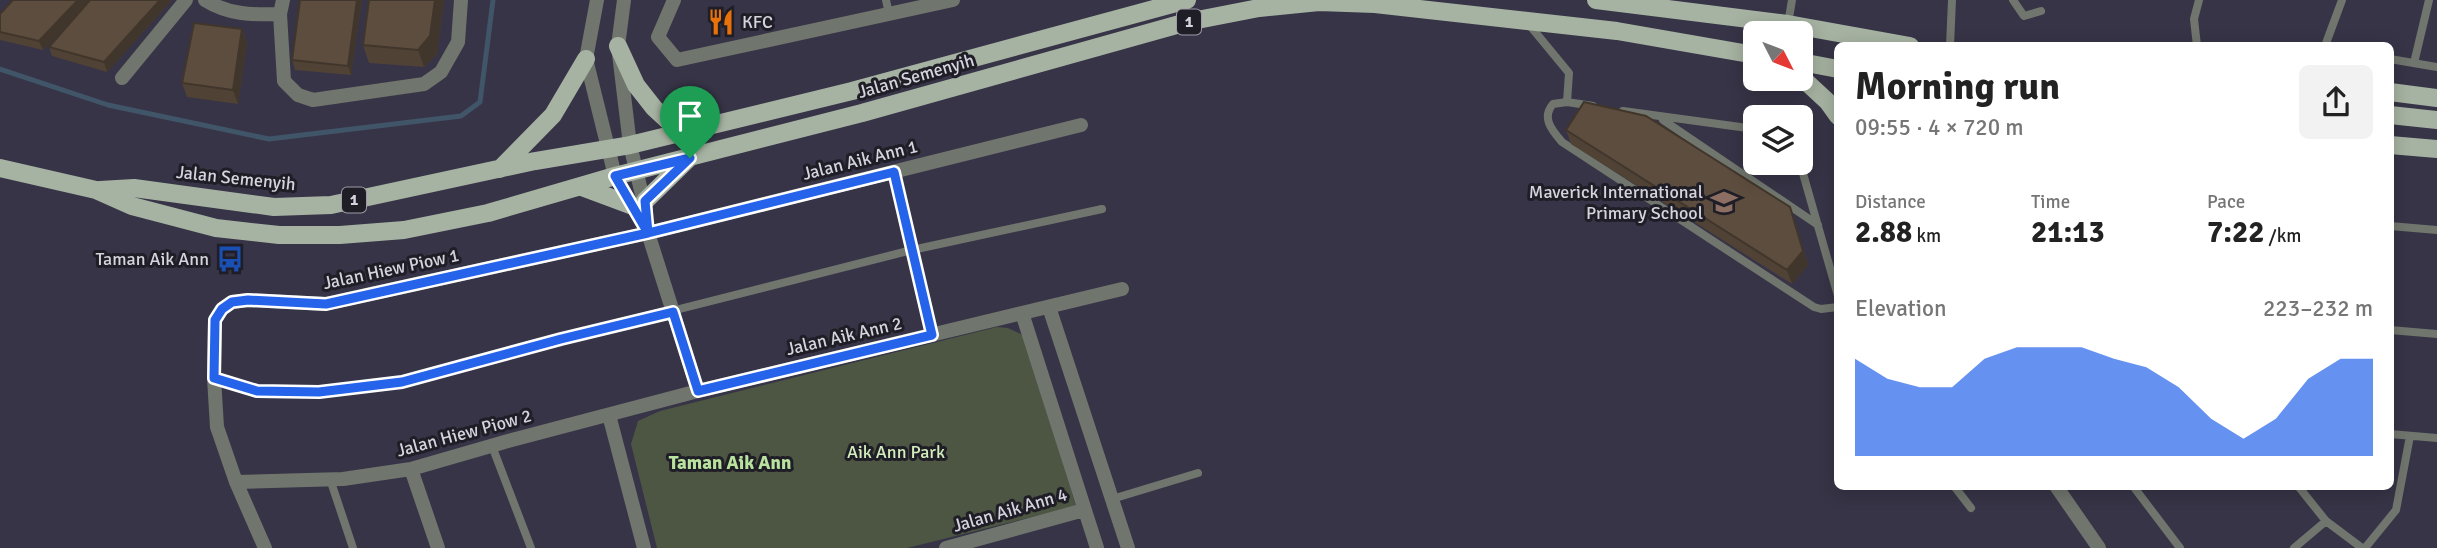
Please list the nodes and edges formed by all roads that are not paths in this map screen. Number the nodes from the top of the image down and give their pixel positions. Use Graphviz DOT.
graph roads {
  1 [pos="186,0"];
  2 [pos="205,0"];
  3 [pos="461,0"];
  4 [pos="597,0"];
  5 [pos="624,0"];
  6 [pos="674,0"];
  7 [pos="953,0"];
  8 [pos="1187,0"];
  9 [pos="1596,0"];
  10 [pos="1792,0"];
  11 [pos="1952,0"];
  12 [pos="2013,0"];
  13 [pos="2199,0"];
  14 [pos="2342,0"];
  15 [pos="2429,0"];
  16 [pos="281,7"];
  17 [pos="888,7"];
  18 [pos="2041,11"];
  19 [pos="1524,19"];
  20 [pos="1764,21"];
  21 [pos="1788,21"];
  22 [pos="1813,31"];
  23 [pos="1844,40"];
  24 [pos="1865,42"];
  25 [pos="1950,42"];
  26 [pos="2197,42"];
  27 [pos="2326,42"];
  28 [pos="618,46"];
  29 [pos="1743,53"];
  30 [pos="586,59"];
  31 [pos="2394,60"];
  32 [pos="2414,63"];
  33 [pos="1813,64"];
  34 [pos="2437,67"];
  35 [pos="1834,68"];
  36 [pos="122,78"];
  37 [pos="1813,88"];
  38 [pos="2394,93"];
  39 [pos="2437,98"];
  40 [pos="1567,102"];
  41 [pos="1834,110"];
  42 [pos="2394,115"];
  43 [pos="1660,118"];
  44 [pos="2437,120"];
  45 [pos="1081,125"];
  46 [pos="1743,128"];
  47 [pos="680,132"];
  48 [pos="630,145"];
  49 [pos="2394,145"];
  50 [pos="608,149"];
  51 [pos="2437,149"];
  52 [pos="690,158"];
  53 [pos="0,168"];
  54 [pos="500,169"];
  55 [pos="636,171"];
  56 [pos="894,172"];
  57 [pos="1803,175"];
  58 [pos="615,176"];
  59 [pos="582,187"];
  60 [pos="96,190"];
  61 [pos="639,203"];
  62 [pos="1102,209"];
  63 [pos="1818,225"];
  64 [pos="2394,226"];
  65 [pos="2437,230"];
  66 [pos="648,233"];
  67 [pos="912,250"];
  68 [pos="1834,282"];
  69 [pos="1122,289"];
  70 [pos="1049,307"];
  71 [pos="1834,307"];
  72 [pos="673,312"];
  73 [pos="1022,313"];
  74 [pos="2394,330"];
  75 [pos="2437,334"];
  76 [pos="932,335"];
  77 [pos="214,378"];
  78 [pos="698,391"];
  79 [pos="609,415"];
  80 [pos="2394,434"];
  81 [pos="2410,436"];
  82 [pos="2437,438"];
  83 [pos="492,446"];
  84 [pos="411,469"];
  85 [pos="1198,473"];
  86 [pos="330,479"];
  87 [pos="236,482"];
  88 [pos="1957,490"];
  89 [pos="2059,490"];
  90 [pos="2136,490"];
  91 [pos="2301,490"];
  92 [pos="1112,499"];
  93 [pos="1971,508"];
  94 [pos="1084,510"];
  95 [pos="2326,521"];
  96 [pos="265,548"];
  97 [pos="353,548"];
  98 [pos="439,548"];
  99 [pos="531,548"];
  100 [pos="644,548"];
  101 [pos="946,548"];
  102 [pos="1097,548"];
  103 [pos="1128,548"];
  104 [pos="2099,548"];
  105 [pos="2180,548"];
  106 [pos="2294,548"];
  107 [pos="2363,548"];
  1 -- 36 [label="street"];
  2 -- 16 [label="street"];
  3 -- 16 [label="street"];
  4 -- 30 [label="street"];
  5 -- 28 [label="street"];
  6 -- 17 [label="street"];
  7 -- 17 [label="street"];
  8 -- 47 [label="main road, Jalan Semenyih / 1"];
  9 -- 20 [label="main road"];
  10 -- 21 [label="lane"];
  11 -- 25 [label="lane"];
  12 -- 18 [label="lane"];
  13 -- 26 [label="lane"];
  14 -- 27 [label="lane"];
  15 -- 32 [label="lane"];
  19 -- 29 [label="main road, Jalan Semenyih / 1"];
  19 -- 40 [label="lane"];
  19 -- 52 [label="main road, Jalan Semenyih / 1"];
  22 -- 23 [label="main road"];
  23 -- 24 [label="main road"];
  28 -- 47 [label="main road"];
  28 -- 48 [label="street"];
  30 -- 50 [label="street"];
  30 -- 54 [label="main road"];
  31 -- 32 [label="lane"];
  32 -- 34 [label="lane"];
  33 -- 35 [label="main road"];
  37 -- 41 [label="main road"];
  38 -- 39 [label="main road"];
  40 -- 43 [label="lane"];
  40 -- 71 [label="lane"];
  42 -- 44 [label="main road"];
  43 -- 46 [label="lane"];
  43 -- 63 [label="lane"];
  45 -- 56 [label="street, Jalan Aik Ann 1"];
  47 -- 48 [label="main road, Jalan Semenyih / 1"];
  48 -- 50 [label="main road, Jalan Semenyih / 1"];
  48 -- 55 [label="street"];
  49 -- 51 [label="main road"];
  50 -- 54 [label="main road, Jalan Semenyih / 1"];
  50 -- 58 [label="street"];
  52 -- 55 [label="main road, Jalan Semenyih / 1"];
  52 -- 61 [label="main road"];
  53 -- 60 [label="main road, Jalan Semenyih / 1"];
  54 -- 60 [label="main road, Jalan Semenyih / 1"];
  55 -- 58 [label="main road, Jalan Semenyih / 1"];
  55 -- 61 [label="street"];
  56 -- 66 [label="street, Jalan Aik Ann 1"];
  56 -- 67 [label="lane"];
  57 -- 63 [label="lane"];
  58 -- 59 [label="main road, Jalan Semenyih / 1"];
  58 -- 61 [label="street"];
  59 -- 60 [label="main road, Jalan Semenyih / 1"];
  59 -- 61 [label="main road"];
  61 -- 66 [label="street"];
  62 -- 67 [label="lane"];
  63 -- 68 [label="lane"];
  64 -- 65 [label="lane"];
  66 -- 72 [label="street"];
  66 -- 77 [label="street, Jalan Hiew Piow 1"];
  67 -- 72 [label="lane"];
  67 -- 76 [label="lane"];
  69 -- 70 [label="street, Jalan Aik Ann 2"];
  70 -- 73 [label="street, Jalan Aik Ann 2"];
  70 -- 92 [label="street"];
  72 -- 77 [label="lane"];
  72 -- 78 [label="street"];
  73 -- 76 [label="street, Jalan Aik Ann 2"];
  73 -- 94 [label="street"];
  74 -- 75 [label="lane"];
  76 -- 78 [label="street, Jalan Aik Ann 2"];
  77 -- 87 [label="street, Jalan Hiew Piow 1"];
  78 -- 79 [label="street, Jalan Hiew Piow 2"];
  79 -- 83 [label="street, Jalan Hiew Piow 2"];
  79 -- 100 [label="street"];
  80 -- 81 [label="lane"];
  81 -- 82 [label="lane"];
  81 -- 107 [label="lane"];
  83 -- 84 [label="street, Jalan Hiew Piow 2"];
  83 -- 99 [label="lane"];
  84 -- 86 [label="street, Jalan Hiew Piow 2"];
  84 -- 98 [label="street"];
  85 -- 92 [label="lane"];
  86 -- 87 [label="street, Jalan Hiew Piow 2"];
  86 -- 97 [label="lane"];
  87 -- 96 [label="street, Jalan Hiew Piow 1"];
  88 -- 93 [label="lane"];
  89 -- 104 [label="street"];
  90 -- 105 [label="lane"];
  91 -- 95 [label="lane"];
  92 -- 103 [label="street"];
  94 -- 101 [label="street, Jalan Aik Ann 4"];
  94 -- 102 [label="street"];
  95 -- 106 [label="lane"];
  95 -- 107 [label="lane"];
}
